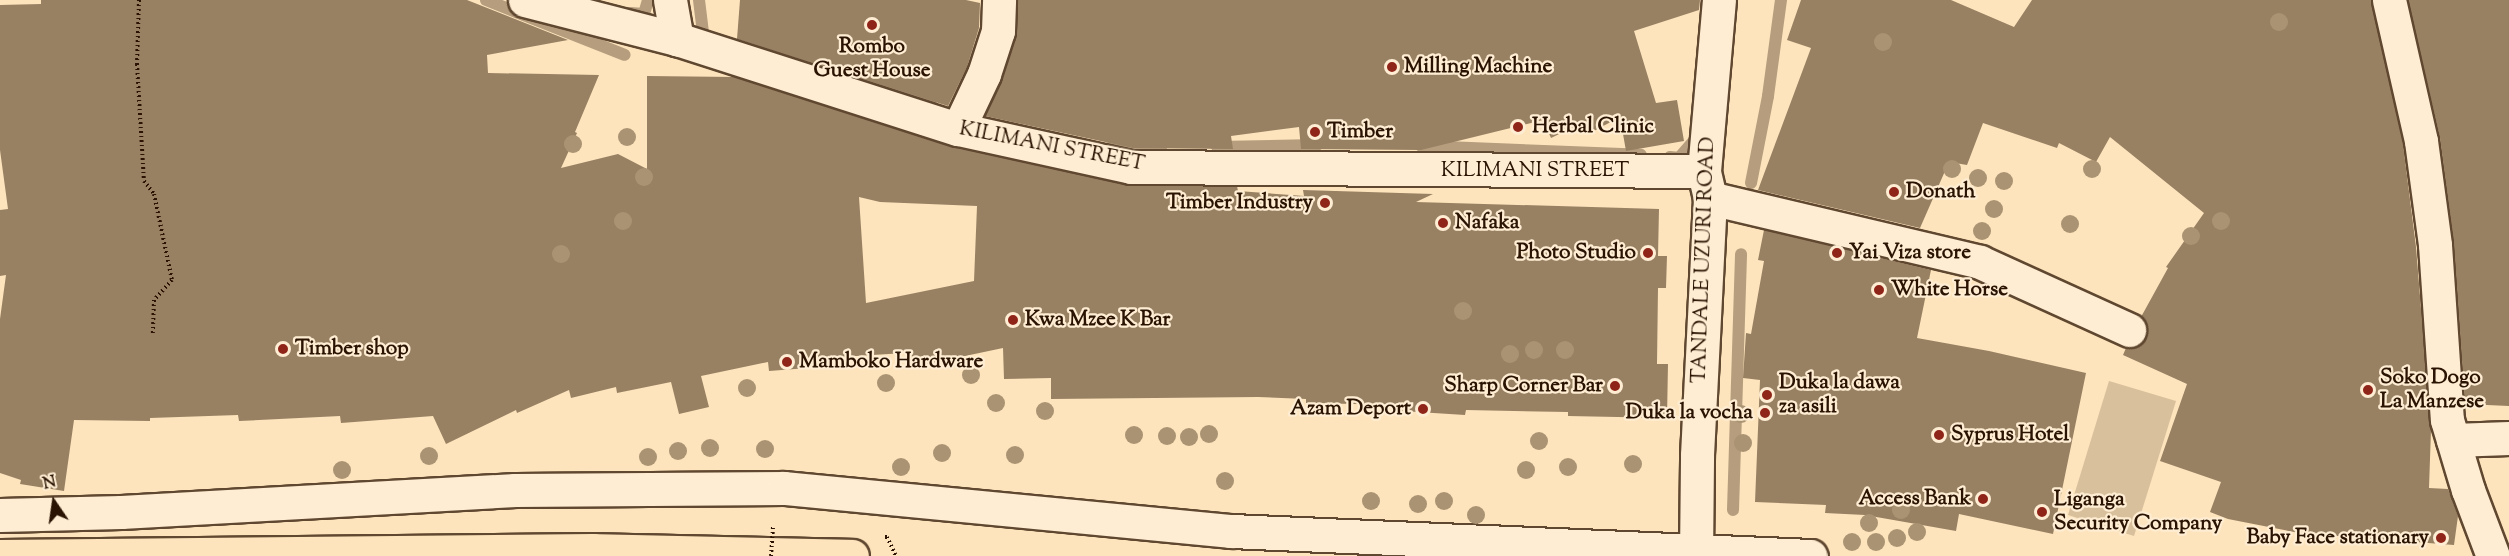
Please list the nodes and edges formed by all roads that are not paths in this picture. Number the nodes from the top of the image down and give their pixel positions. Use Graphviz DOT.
graph roads {
  1 [pos="525,0"];
  2 [pos="670,0"];
  3 [pos="999,0"];
  4 [pos="1719,0"];
  5 [pos="2389,0"];
  6 [pos="677,39"];
  7 [pos="958,129"];
  8 [pos="1707,184"];
  9 [pos="2128,330"];
  10 [pos="2509,438"];
  11 [pos="2453,440"];
  12 [pos="0,515"];
  13 [pos="1696,553"];
  14 [pos="0,556"];
  15 [pos="852,556"];
  16 [pos="1810,556"];
  17 [pos="2493,556"];
  1 -- 6 [label="street, KILIMANI STREET"];
  2 -- 6 [label="street"];
  3 -- 7 [label="street"];
  4 -- 8 [label="street, TANDALE UZURI ROAD"];
  5 -- 11 [label="street"];
  6 -- 7 [label="street, KILIMANI STREET"];
  7 -- 8 [label="street, KILIMANI STREET"];
  8 -- 9 [label="street, KILIMANI STREET"];
  8 -- 13 [label="street, TANDALE UZURI ROAD"];
  10 -- 11 [label="street"];
  11 -- 17 [label="street"];
  12 -- 13 [label="street"];
  13 -- 16 [label="street"];
  14 -- 15 [label="highway"];
}
